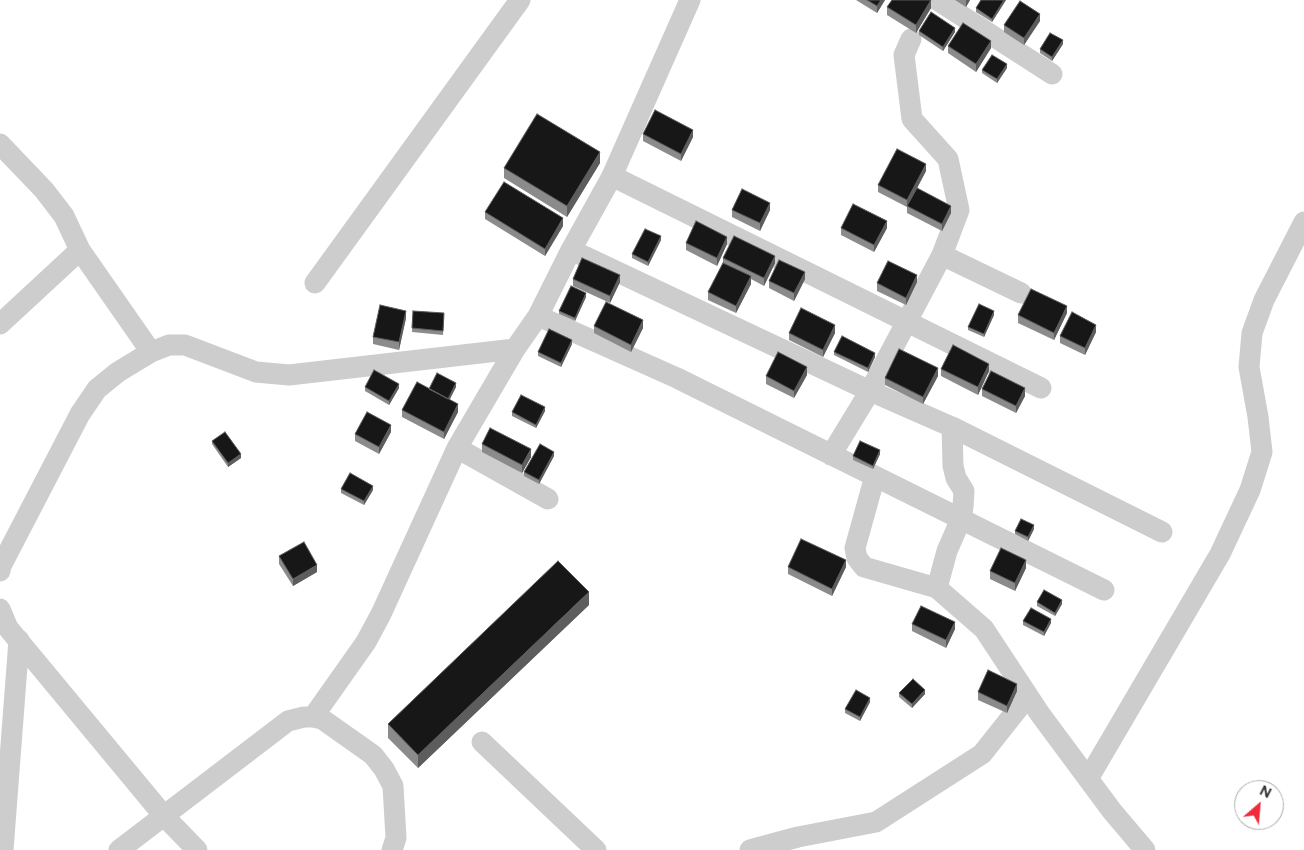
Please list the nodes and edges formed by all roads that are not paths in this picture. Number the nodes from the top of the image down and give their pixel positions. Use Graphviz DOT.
graph roads {
  1 [pos="520,0"];
  2 [pos="690,0"];
  3 [pos="937,0"];
  4 [pos="911,39"];
  5 [pos="1052,74"];
  6 [pos="0,144"];
  7 [pos="612,176"];
  8 [pos="1304,222"];
  9 [pos="80,250"];
  10 [pos="571,250"];
  11 [pos="942,255"];
  12 [pos="315,283"];
  13 [pos="1021,293"];
  14 [pos="538,316"];
  15 [pos="908,322"];
  16 [pos="0,324"];
  17 [pos="515,349"];
  18 [pos="152,352"];
  19 [pos="1041,388"];
  20 [pos="870,391"];
  21 [pos="952,426"];
  22 [pos="457,448"];
  23 [pos="831,454"];
  24 [pos="875,476"];
  25 [pos="548,498"];
  26 [pos="961,519"];
  27 [pos="1162,532"];
  28 [pos="0,571"];
  29 [pos="937,588"];
  30 [pos="1104,590"];
  31 [pos="0,609"];
  32 [pos="19,640"];
  33 [pos="1028,696"];
  34 [pos="313,717"];
  35 [pos="482,742"];
  36 [pos="1088,779"];
  37 [pos="164,816"];
  38 [pos="3,850"];
  39 [pos="119,850"];
  40 [pos="198,850"];
  41 [pos="392,850"];
  42 [pos="596,850"];
  43 [pos="750,850"];
  44 [pos="1145,850"];
  1 -- 12 [label="street"];
  2 -- 7 [label="street"];
  3 -- 5 [label="street"];
  4 -- 11 [label="street"];
  6 -- 9 [label="street"];
  7 -- 10 [label="street"];
  7 -- 15 [label="street"];
  8 -- 36 [label="street"];
  9 -- 16 [label="street"];
  9 -- 18 [label="street"];
  10 -- 14 [label="street"];
  10 -- 20 [label="street"];
  11 -- 13 [label="street"];
  11 -- 15 [label="street"];
  14 -- 17 [label="street"];
  14 -- 23 [label="street"];
  15 -- 19 [label="street"];
  15 -- 20 [label="street"];
  17 -- 18 [label="street"];
  17 -- 22 [label="street"];
  18 -- 28 [label="street"];
  20 -- 21 [label="street"];
  20 -- 23 [label="street"];
  21 -- 26 [label="street"];
  21 -- 27 [label="street"];
  22 -- 25 [label="street"];
  22 -- 34 [label="street"];
  23 -- 24 [label="street"];
  24 -- 26 [label="street"];
  24 -- 29 [label="street"];
  26 -- 29 [label="street"];
  26 -- 30 [label="street"];
  29 -- 33 [label="street"];
  31 -- 32 [label="street"];
  32 -- 37 [label="street"];
  32 -- 38 [label="street"];
  33 -- 36 [label="street"];
  33 -- 43 [label="street"];
  34 -- 37 [label="street"];
  34 -- 41 [label="street"];
  35 -- 42 [label="street"];
  36 -- 44 [label="street"];
  37 -- 39 [label="street"];
  37 -- 40 [label="street"];
}
